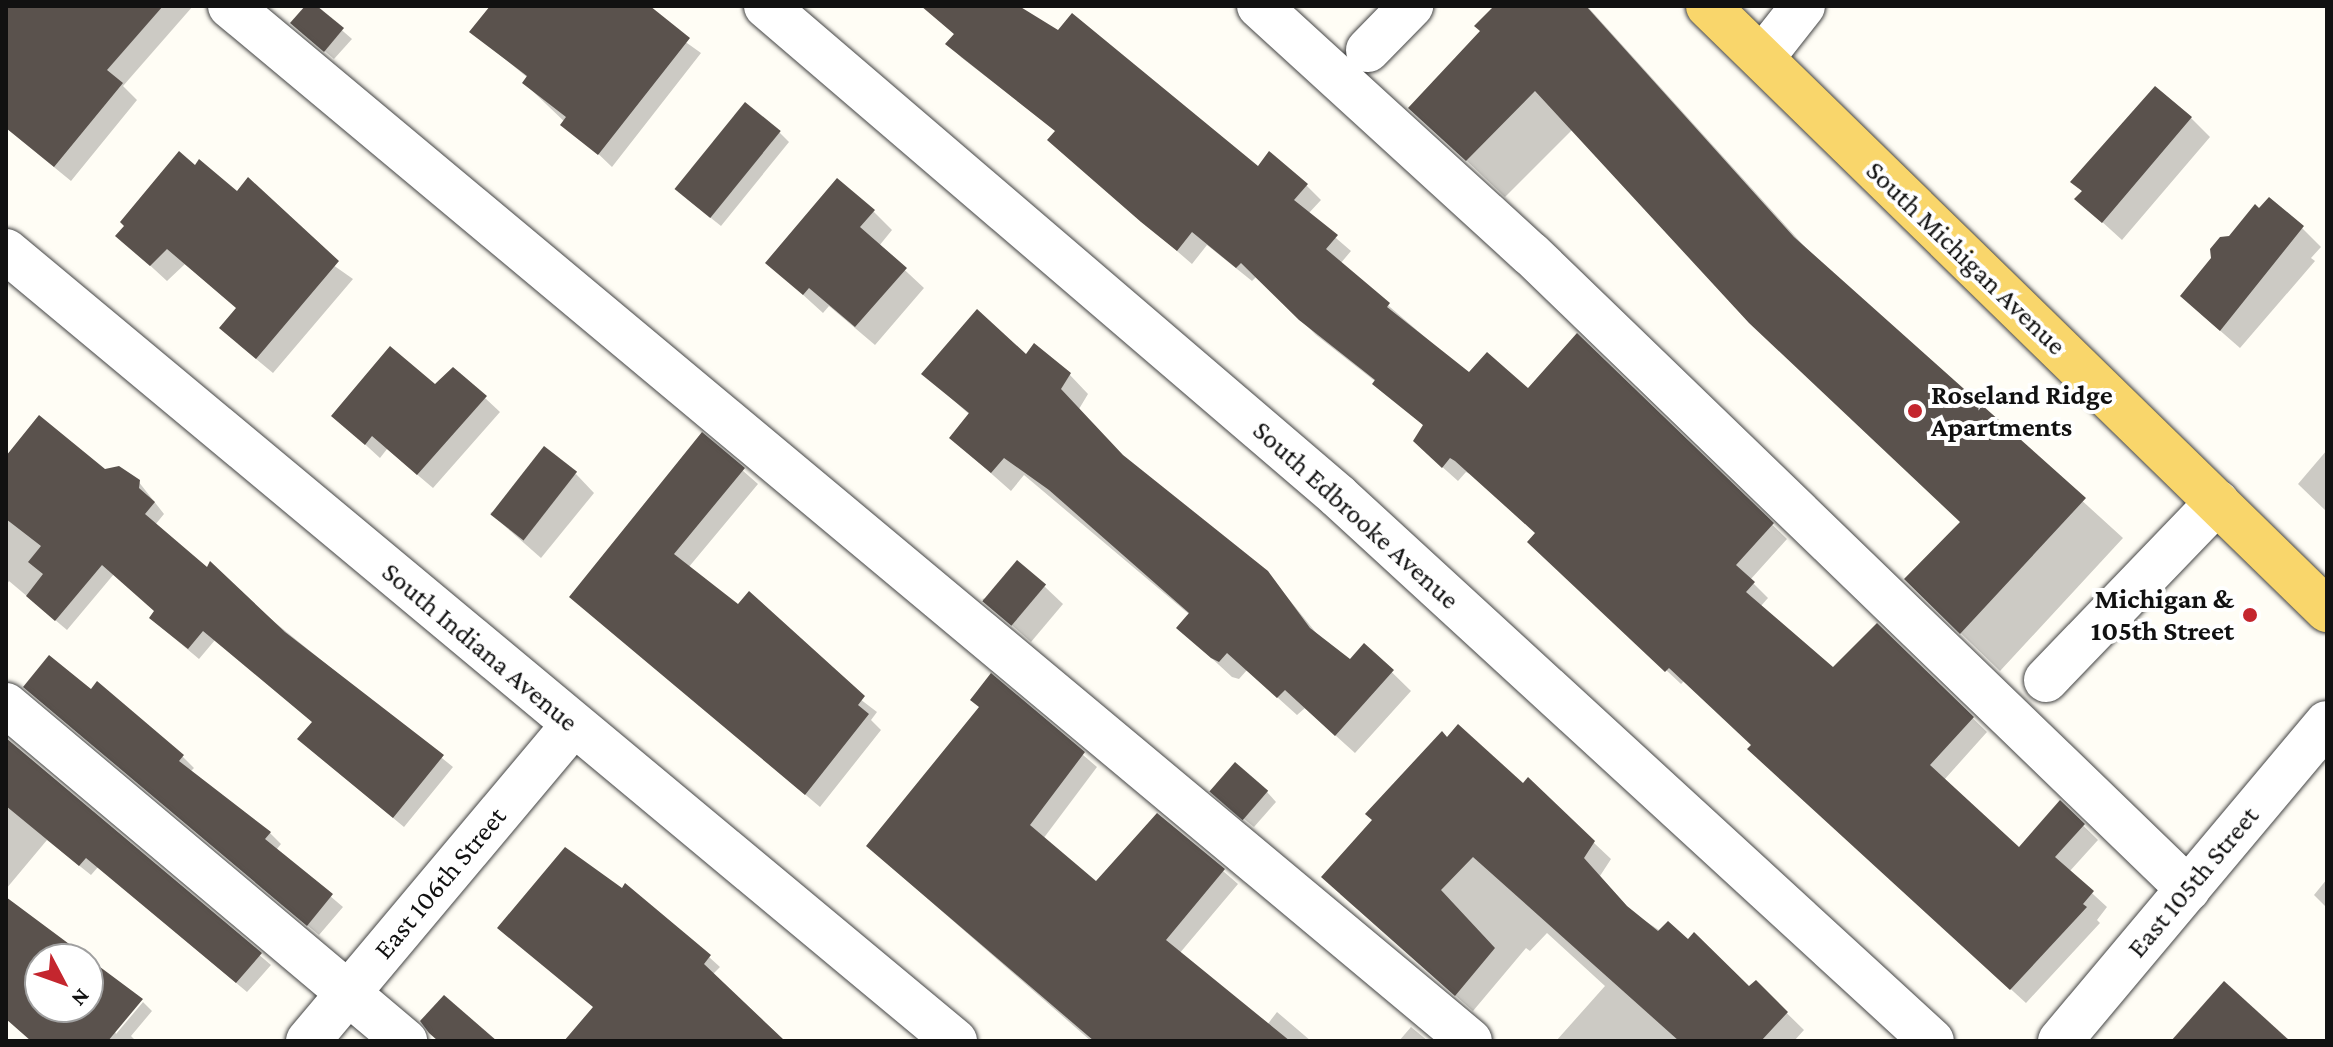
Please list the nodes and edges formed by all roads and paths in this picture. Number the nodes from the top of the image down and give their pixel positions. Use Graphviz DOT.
graph roads {
  1 [pos="230,6"];
  2 [pos="766,6"];
  3 [pos="1259,6"];
  4 [pos="1411,6"];
  5 [pos="1708,6"];
  6 [pos="1803,6"];
  7 [pos="1368,50"];
  8 [pos="1762,58"];
  9 [pos="6,251"];
  10 [pos="2217,502"];
  11 [pos="2327,610"];
  12 [pos="2046,680"];
  13 [pos="6,705"];
  14 [pos="2327,723"];
  15 [pos="573,725"];
  16 [pos="2188,889"];
  17 [pos="348,993"];
  18 [pos="308,1041"];
  19 [pos="405,1041"];
  20 [pos="955,1041"];
  21 [pos="1470,1041"];
  22 [pos="1932,1041"];
  23 [pos="2060,1041"];
  1 -- 21 [label="street"];
  2 -- 22 [label="street, South Edbrooke Avenue"];
  3 -- 16 [label="street"];
  4 -- 7 [label="street"];
  5 -- 8 [label="main road, South Michigan Avenue"];
  6 -- 8 [label="street"];
  8 -- 10 [label="main road, South Michigan Avenue"];
  9 -- 15 [label="street, South Indiana Avenue"];
  10 -- 11 [label="main road, South Michigan Avenue"];
  10 -- 12 [label="street"];
  13 -- 17 [label="street"];
  14 -- 16 [label="street, East 105th Street"];
  15 -- 17 [label="street, East 106th Street"];
  15 -- 20 [label="street, South Indiana Avenue"];
  16 -- 23 [label="street, East 105th Street"];
  17 -- 18 [label="street, East 106th Street"];
  17 -- 19 [label="street"];
}
